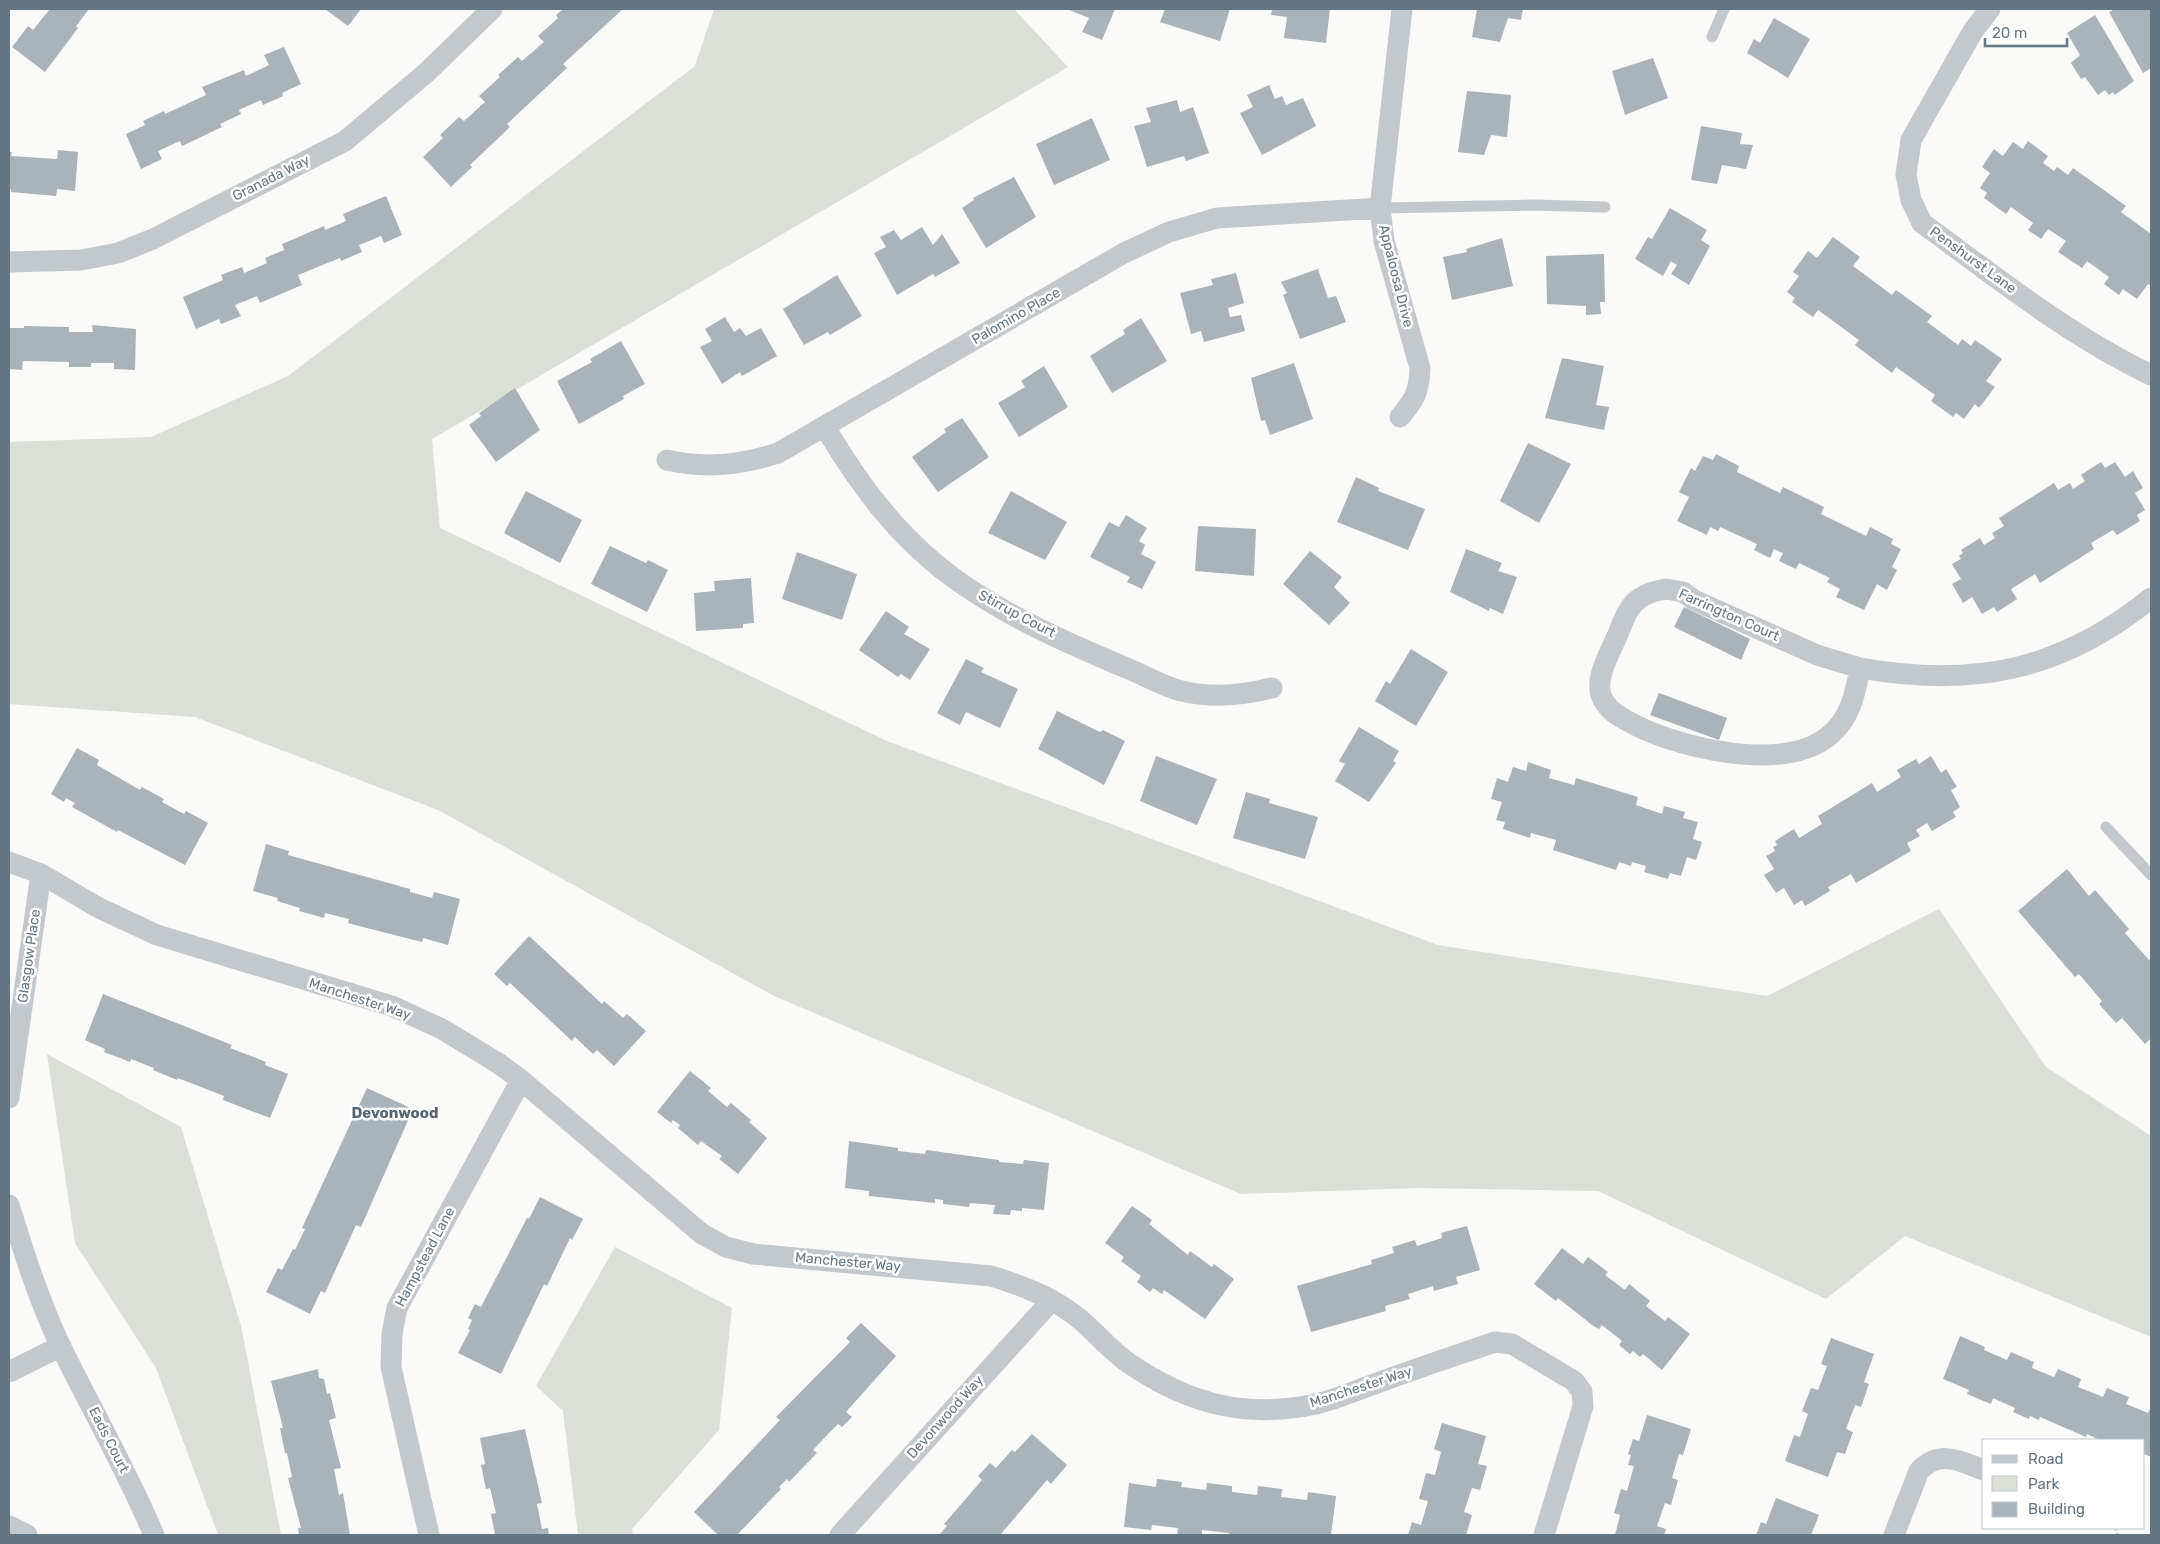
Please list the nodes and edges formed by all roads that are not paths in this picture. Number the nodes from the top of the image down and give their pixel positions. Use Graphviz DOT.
graph roads {
  1 [pos="1402,9"];
  2 [pos="1724,9"];
  3 [pos="1990,9"];
  4 [pos="488,10"];
  5 [pos="1712,37"];
  6 [pos="1605,207"];
  7 [pos="1380,208"];
  8 [pos="9,262"];
  9 [pos="2151,375"];
  10 [pos="1400,417"];
  11 [pos="825,427"];
  12 [pos="667,460"];
  13 [pos="2151,598"];
  14 [pos="1860,668"];
  15 [pos="1272,688"];
  16 [pos="2106,826"];
  17 [pos="9,862"];
  18 [pos="42,874"];
  19 [pos="2151,875"];
  20 [pos="521,1080"];
  21 [pos="9,1098"];
  22 [pos="9,1204"];
  23 [pos="1052,1300"];
  24 [pos="61,1346"];
  25 [pos="9,1372"];
  26 [pos="1982,1469"];
  27 [pos="9,1526"];
  28 [pos="27,1535"];
  29 [pos="154,1535"];
  30 [pos="429,1535"];
  31 [pos="840,1535"];
  32 [pos="1544,1535"];
  33 [pos="1894,1535"];
  1 -- 7 [label="street, Appaloosa Drive"];
  2 -- 5 [label="lane"];
  3 -- 9 [label="street, Penshurst Lane"];
  4 -- 8 [label="street, Granada Way"];
  6 -- 7 [label="lane"];
  7 -- 10 [label="street, Appaloosa Drive"];
  7 -- 11 [label="street, Palomino Place"];
  11 -- 12 [label="street, Palomino Place"];
  11 -- 15 [label="street, Stirrup Court"];
  13 -- 14 [label="street, Farrington Court"];
  14 -- 14 [label="street, Farrington Court"];
  16 -- 19 [label="lane"];
  17 -- 18 [label="street, Manchester Way"];
  18 -- 20 [label="street, Manchester Way"];
  18 -- 21 [label="street, Glasgow Place"];
  20 -- 23 [label="street, Manchester Way"];
  20 -- 30 [label="street, Hampstead Lane"];
  22 -- 24 [label="street"];
  23 -- 31 [label="street, Devonwood Way"];
  23 -- 32 [label="street, Manchester Way"];
  24 -- 25 [label="street"];
  24 -- 29 [label="street, Eads Court"];
  26 -- 33 [label="street"];
  27 -- 28 [label="street"];
}
